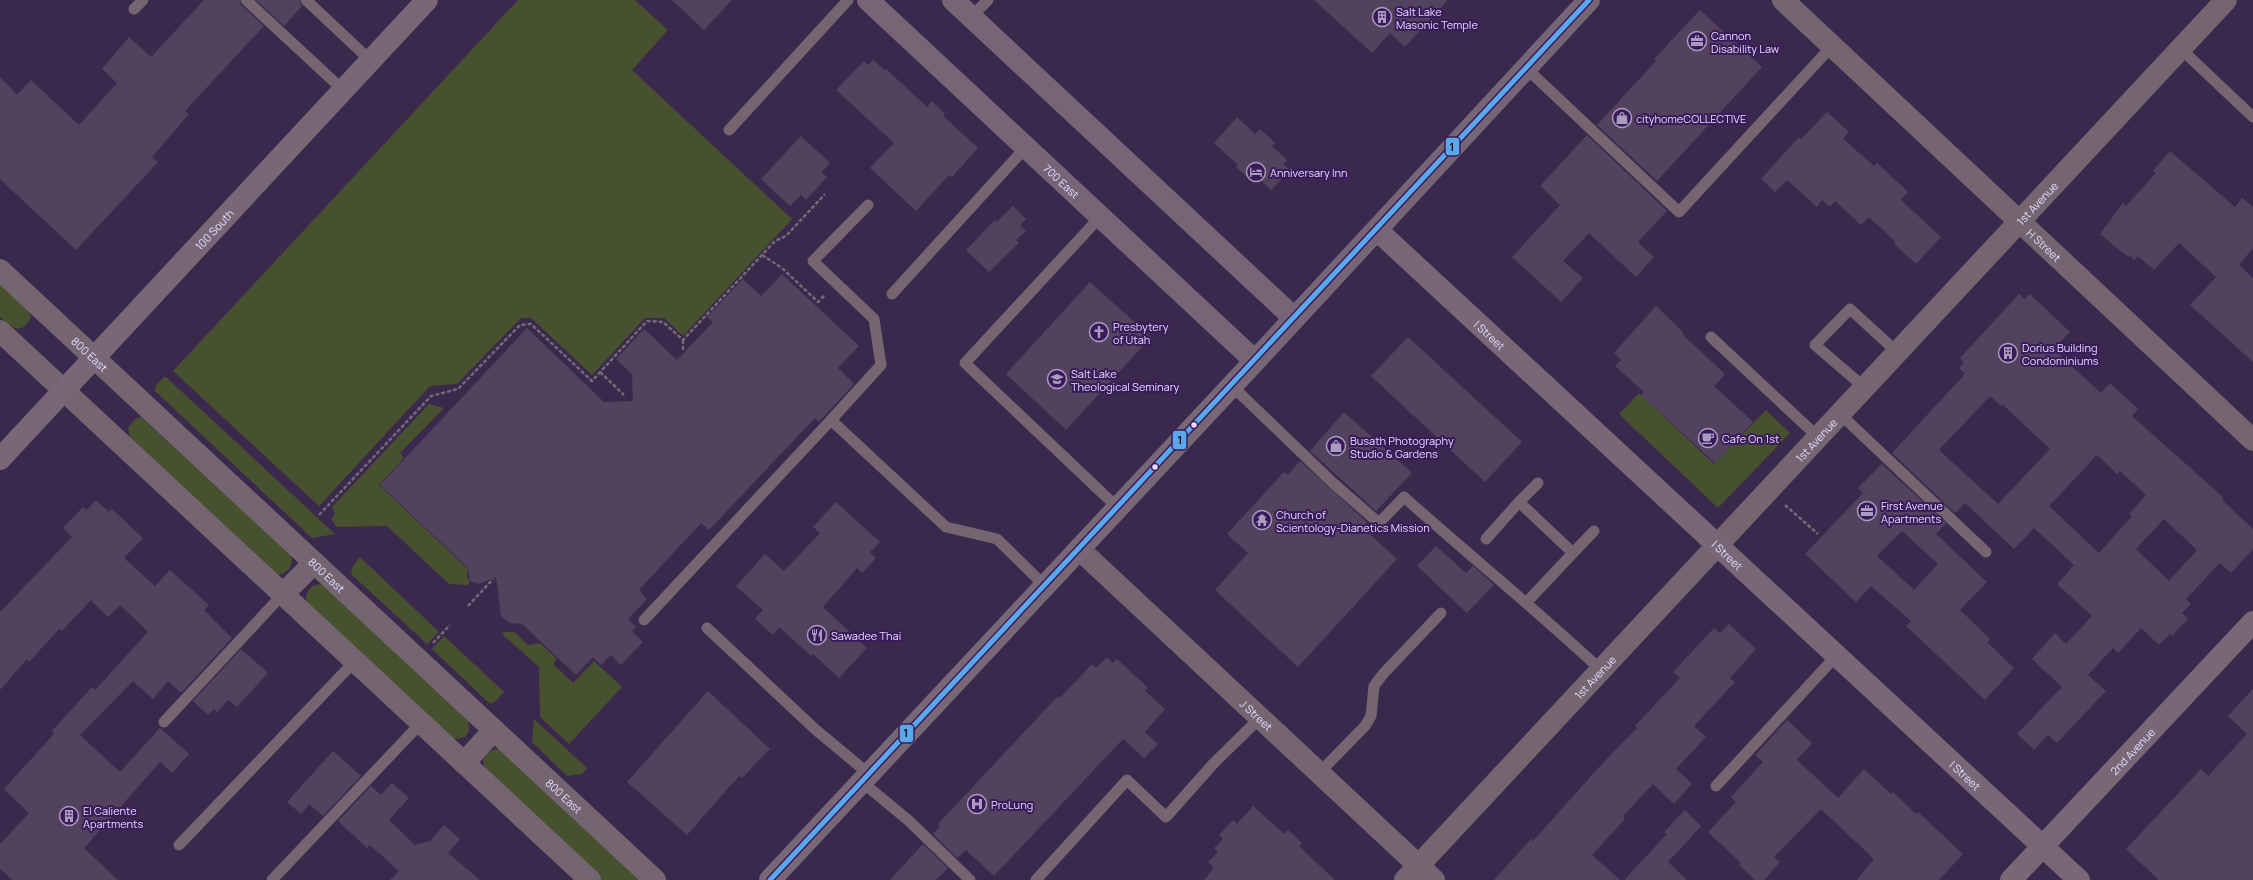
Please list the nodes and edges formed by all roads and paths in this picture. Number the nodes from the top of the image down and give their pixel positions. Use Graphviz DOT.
graph roads {
  1 [pos="143,0"];
  2 [pos="246,0"];
  3 [pos="306,0"];
  4 [pos="427,0"];
  5 [pos="848,0"];
  6 [pos="868,0"];
  7 [pos="953,0"];
  8 [pos="988,0"];
  9 [pos="1589,0"];
  10 [pos="1783,0"];
  11 [pos="2226,0"];
  12 [pos="134,9"];
  13 [pos="971,17"];
  14 [pos="1832,46"];
  15 [pos="2181,49"];
  16 [pos="371,61"];
  17 [pos="1526,68"];
  18 [pos="343,90"];
  19 [pos="2253,117"];
  20 [pos="729,130"];
  21 [pos="1026,147"];
  22 [pos="825,194"];
  23 [pos="868,205"];
  24 [pos="1100,217"];
  25 [pos="2020,221"];
  26 [pos="1377,230"];
  27 [pos="762,255"];
  28 [pos="0,270"];
  29 [pos="825,294"];
  30 [pos="892,294"];
  31 [pos="1294,318"];
  32 [pos="0,331"];
  33 [pos="1711,337"];
  34 [pos="683,340"];
  35 [pos="683,350"];
  36 [pos="1897,352"];
  37 [pos="94,358"];
  38 [pos="1255,361"];
  39 [pos="600,372"];
  40 [pos="1232,386"];
  41 [pos="1864,387"];
  42 [pos="64,390"];
  43 [pos="624,395"];
  44 [pos="1840,414"];
  45 [pos="831,420"];
  46 [pos="1818,437"];
  47 [pos="2253,440"];
  48 [pos="0,459"];
  49 [pos="1538,483"];
  50 [pos="1519,502"];
  51 [pos="1784,504"];
  52 [pos="1118,508"];
  53 [pos="319,515"];
  54 [pos="1594,530"];
  55 [pos="1818,534"];
  56 [pos="1486,539"];
  57 [pos="1718,545"];
  58 [pos="1079,549"];
  59 [pos="1986,552"];
  60 [pos="1573,553"];
  61 [pos="314,563"];
  62 [pos="493,579"];
  63 [pos="1045,586"];
  64 [pos="283,594"];
  65 [pos="1526,604"];
  66 [pos="468,606"];
  67 [pos="1441,613"];
  68 [pos="644,620"];
  69 [pos="2253,622"];
  70 [pos="450,626"];
  71 [pos="707,628"];
  72 [pos="432,645"];
  73 [pos="1837,655"];
  74 [pos="354,661"];
  75 [pos="1602,671"];
  76 [pos="1260,718"];
  77 [pos="164,722"];
  78 [pos="421,723"];
  79 [pos="494,730"];
  80 [pos="464,763"];
  81 [pos="1319,773"];
  82 [pos="866,778"];
  83 [pos="1716,786"];
  84 [pos="179,845"];
  85 [pos="2043,846"];
  86 [pos="1419,875"];
  87 [pos="778,877"];
  88 [pos="272,880"];
  89 [pos="590,880"];
  90 [pos="655,880"];
  91 [pos="970,880"];
  92 [pos="1036,880"];
  93 [pos="2011,880"];
  94 [pos="2079,880"];
  1 -- 12 [label="lane"];
  2 -- 18 [label="lane"];
  3 -- 16 [label="lane"];
  4 -- 16 [label="main road, 100 South"];
  5 -- 20 [label="lane"];
  6 -- 21 [label="main road, 700 East"];
  7 -- 13 [label="main road"];
  8 -- 13 [label="lane"];
  9 -- 17 [label="main road"];
  10 -- 14 [label="street, H Street"];
  11 -- 15 [label="street, 1st Avenue"];
  13 -- 31 [label="main road"];
  14 -- 17 [label="lane"];
  14 -- 25 [label="street, H Street"];
  15 -- 19 [label="lane"];
  15 -- 25 [label="street, 1st Avenue"];
  16 -- 18 [label="main road, 100 South"];
  17 -- 26 [label="main road"];
  18 -- 37 [label="main road, 100 South"];
  21 -- 24 [label="main road, 700 East"];
  21 -- 30 [label="lane"];
  22 -- 27 [label="path"];
  23 -- 45 [label="lane"];
  24 -- 38 [label="main road, 700 East"];
  24 -- 52 [label="lane"];
  25 -- 36 [label="street, 1st Avenue"];
  25 -- 47 [label="street, H Street"];
  26 -- 31 [label="main road"];
  26 -- 57 [label="main road, I Street"];
  27 -- 29 [label="path"];
  27 -- 34 [label="path"];
  28 -- 37 [label="street, 800 East"];
  31 -- 38 [label="main road"];
  32 -- 42 [label="street"];
  33 -- 46 [label="lane"];
  34 -- 35 [label="path"];
  34 -- 39 [label="path"];
  36 -- 41 [label="street, 1st Avenue"];
  36 -- 41 [label="lane"];
  37 -- 42 [label="main road, 100 South"];
  37 -- 61 [label="street, 800 East"];
  38 -- 40 [label="main road"];
  39 -- 43 [label="path"];
  39 -- 53 [label="path"];
  40 -- 52 [label="main road"];
  40 -- 65 [label="lane"];
  41 -- 44 [label="street, 1st Avenue"];
  42 -- 48 [label="main road, 100 South"];
  42 -- 64 [label="street"];
  44 -- 46 [label="street, 1st Avenue"];
  44 -- 59 [label="lane"];
  45 -- 63 [label="lane"];
  45 -- 68 [label="lane"];
  46 -- 57 [label="street, 1st Avenue"];
  49 -- 50 [label="lane"];
  50 -- 56 [label="lane"];
  50 -- 60 [label="lane"];
  51 -- 55 [label="path"];
  52 -- 58 [label="main road"];
  54 -- 60 [label="lane"];
  57 -- 73 [label="main road, I Street"];
  57 -- 75 [label="street, 1st Avenue"];
  58 -- 63 [label="main road"];
  58 -- 76 [label="street, J Street"];
  60 -- 65 [label="lane"];
  61 -- 64 [label="street"];
  61 -- 79 [label="street, 800 East"];
  62 -- 66 [label="path"];
  63 -- 82 [label="main road"];
  64 -- 74 [label="street"];
  64 -- 77 [label="lane"];
  65 -- 75 [label="lane"];
  67 -- 81 [label="lane"];
  69 -- 85 [label="main road, 2nd Avenue"];
  70 -- 72 [label="path"];
  71 -- 82 [label="lane"];
  73 -- 83 [label="lane"];
  73 -- 85 [label="main road, I Street"];
  74 -- 78 [label="street"];
  74 -- 84 [label="lane"];
  75 -- 86 [label="street, 1st Avenue"];
  76 -- 81 [label="street, J Street"];
  76 -- 92 [label="lane"];
  78 -- 80 [label="street"];
  78 -- 88 [label="lane"];
  79 -- 80 [label="street"];
  79 -- 90 [label="street, 800 East"];
  80 -- 89 [label="street"];
  81 -- 86 [label="street, J Street"];
  82 -- 87 [label="main road"];
  82 -- 91 [label="lane"];
  85 -- 93 [label="main road, 2nd Avenue"];
  85 -- 94 [label="main road, I Street"];
}
